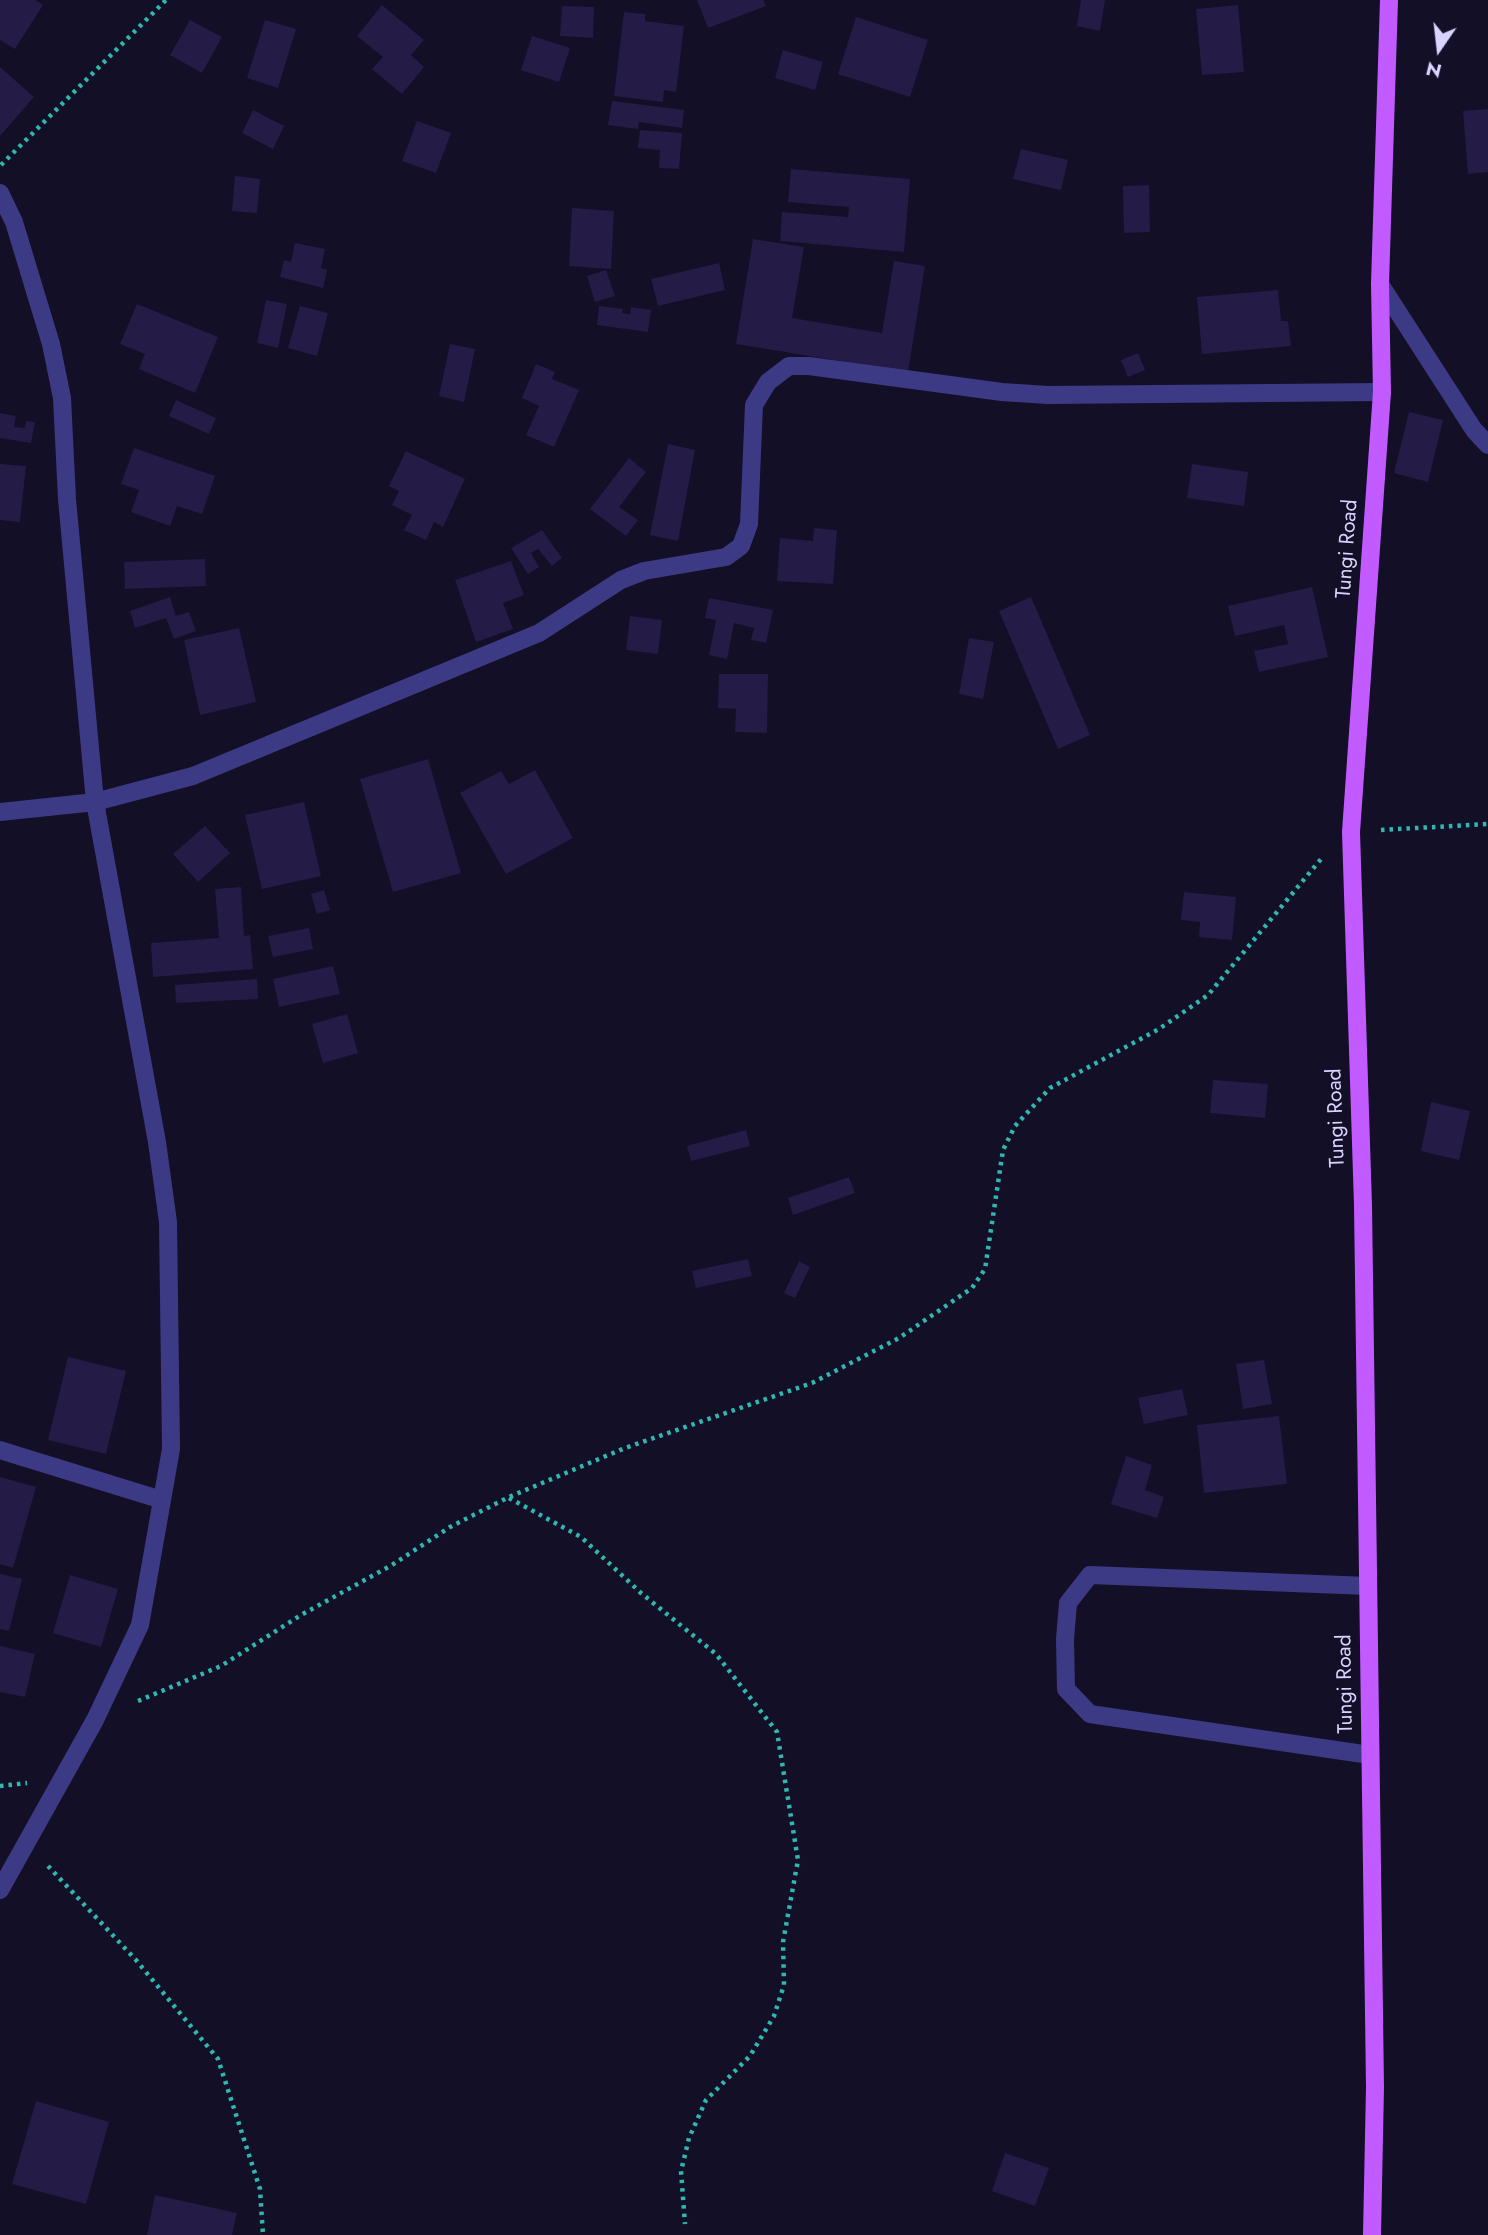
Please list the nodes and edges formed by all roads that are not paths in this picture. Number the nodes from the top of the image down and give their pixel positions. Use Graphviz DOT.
graph roads {
  1 [pos="1389,0"];
  2 [pos="0,193"];
  3 [pos="1380,284"];
  4 [pos="1382,392"];
  5 [pos="1488,445"];
  6 [pos="95,802"];
  7 [pos="0,812"];
  8 [pos="0,1450"];
  9 [pos="162,1500"];
  10 [pos="1368,1586"];
  11 [pos="1370,1755"];
  12 [pos="0,1889"];
  13 [pos="1372,2235"];
  1 -- 3 [label="main road, Tungi Road"];
  2 -- 6 [label="street"];
  3 -- 4 [label="main road, Tungi Road"];
  3 -- 5 [label="street"];
  4 -- 6 [label="street"];
  4 -- 10 [label="main road, Tungi Road"];
  6 -- 7 [label="street"];
  6 -- 9 [label="street"];
  8 -- 9 [label="street"];
  9 -- 12 [label="street"];
  10 -- 11 [label="main road, Tungi Road"];
  10 -- 11 [label="street"];
  11 -- 13 [label="main road, Tungi Road"];
}
